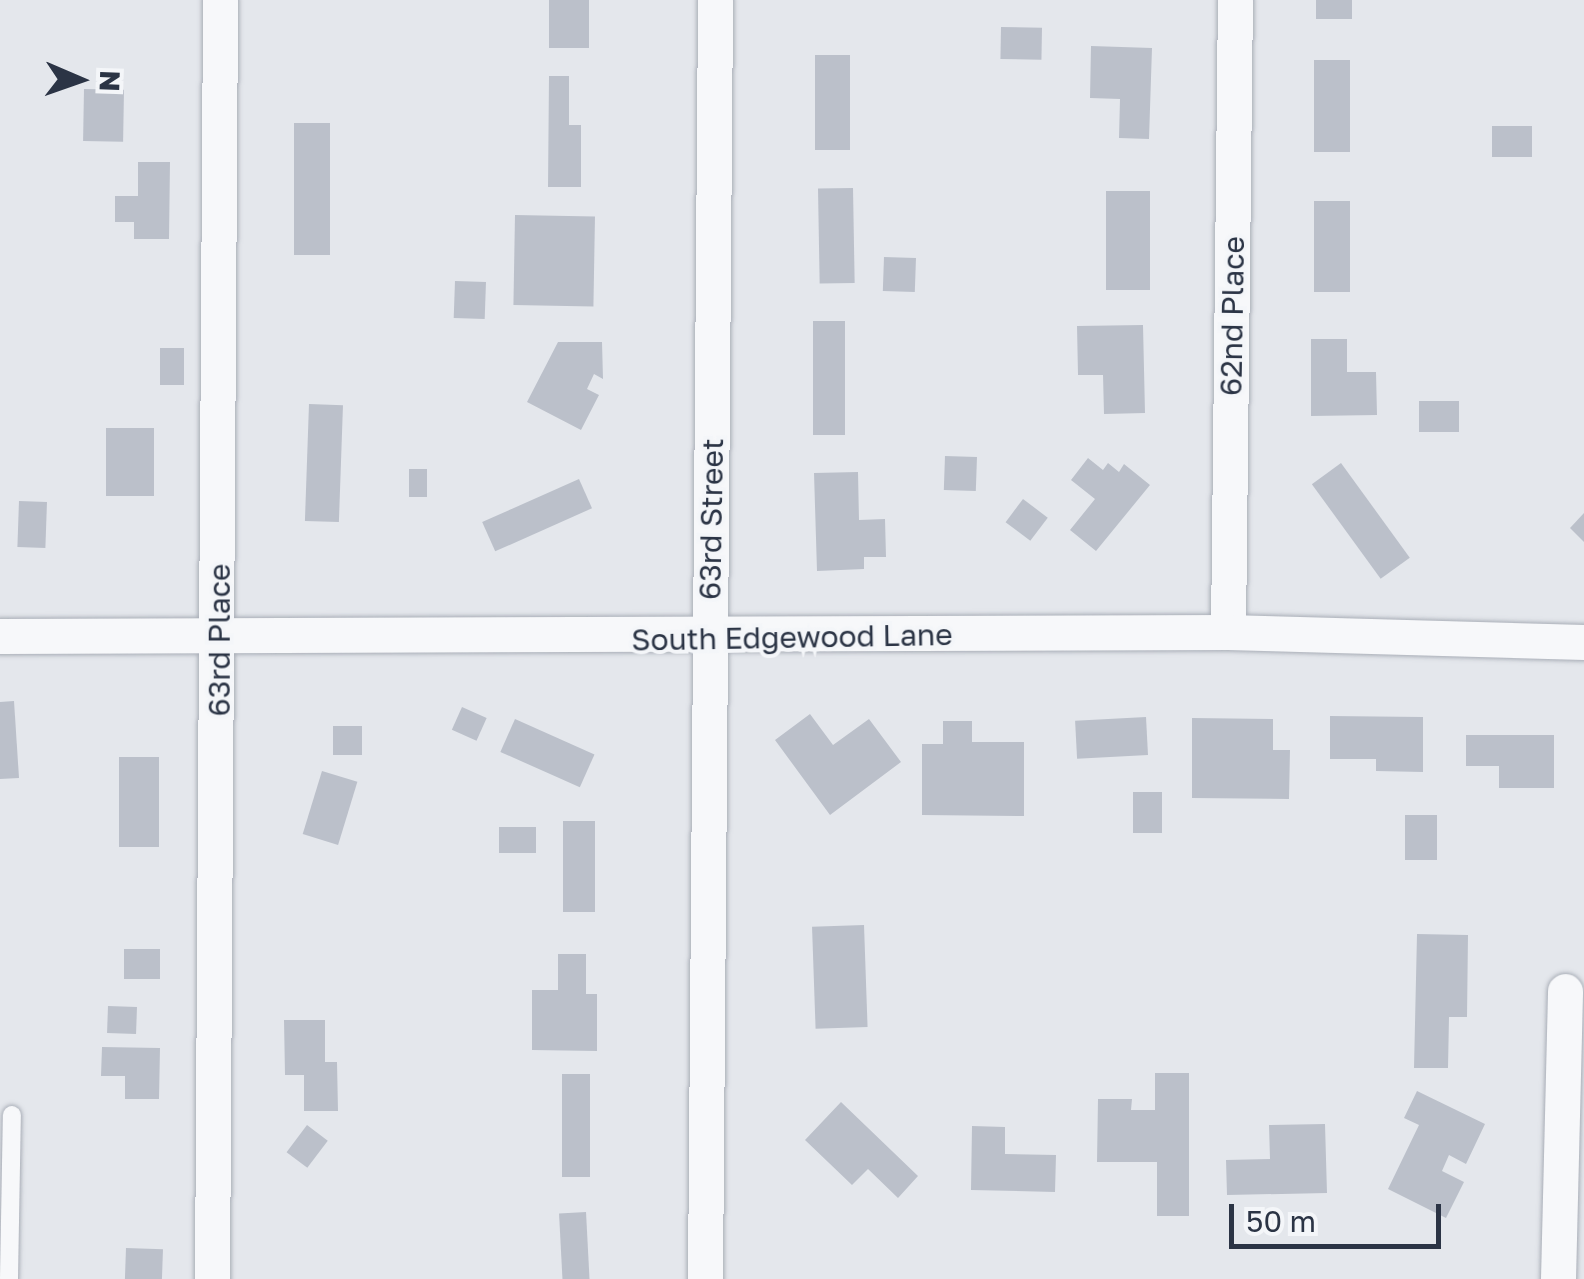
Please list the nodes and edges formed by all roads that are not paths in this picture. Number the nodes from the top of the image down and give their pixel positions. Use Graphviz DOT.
graph roads {
  1 [pos="220,0"];
  2 [pos="716,0"];
  3 [pos="1235,0"];
  4 [pos="1228,632"];
  5 [pos="0,636"];
  6 [pos="220,638"];
  7 [pos="710,638"];
  8 [pos="1584,642"];
  9 [pos="1564,991"];
  10 [pos="12,1114"];
  11 [pos="8,1279"];
  12 [pos="212,1279"];
  13 [pos="705,1279"];
  14 [pos="1558,1279"];
  1 -- 6 [label="street, 63rd Place"];
  2 -- 7 [label="street, 63rd Street"];
  3 -- 4 [label="street, 62nd Place"];
  4 -- 7 [label="street, South Edgewood Lane"];
  4 -- 8 [label="street, South Edgewood Lane"];
  5 -- 6 [label="street, South Edgewood Lane"];
  6 -- 7 [label="street, South Edgewood Lane"];
  6 -- 12 [label="street, 63rd Place"];
  7 -- 13 [label="street, 63rd Street"];
  9 -- 14 [label="street"];
  10 -- 11 [label="lane"];
}
